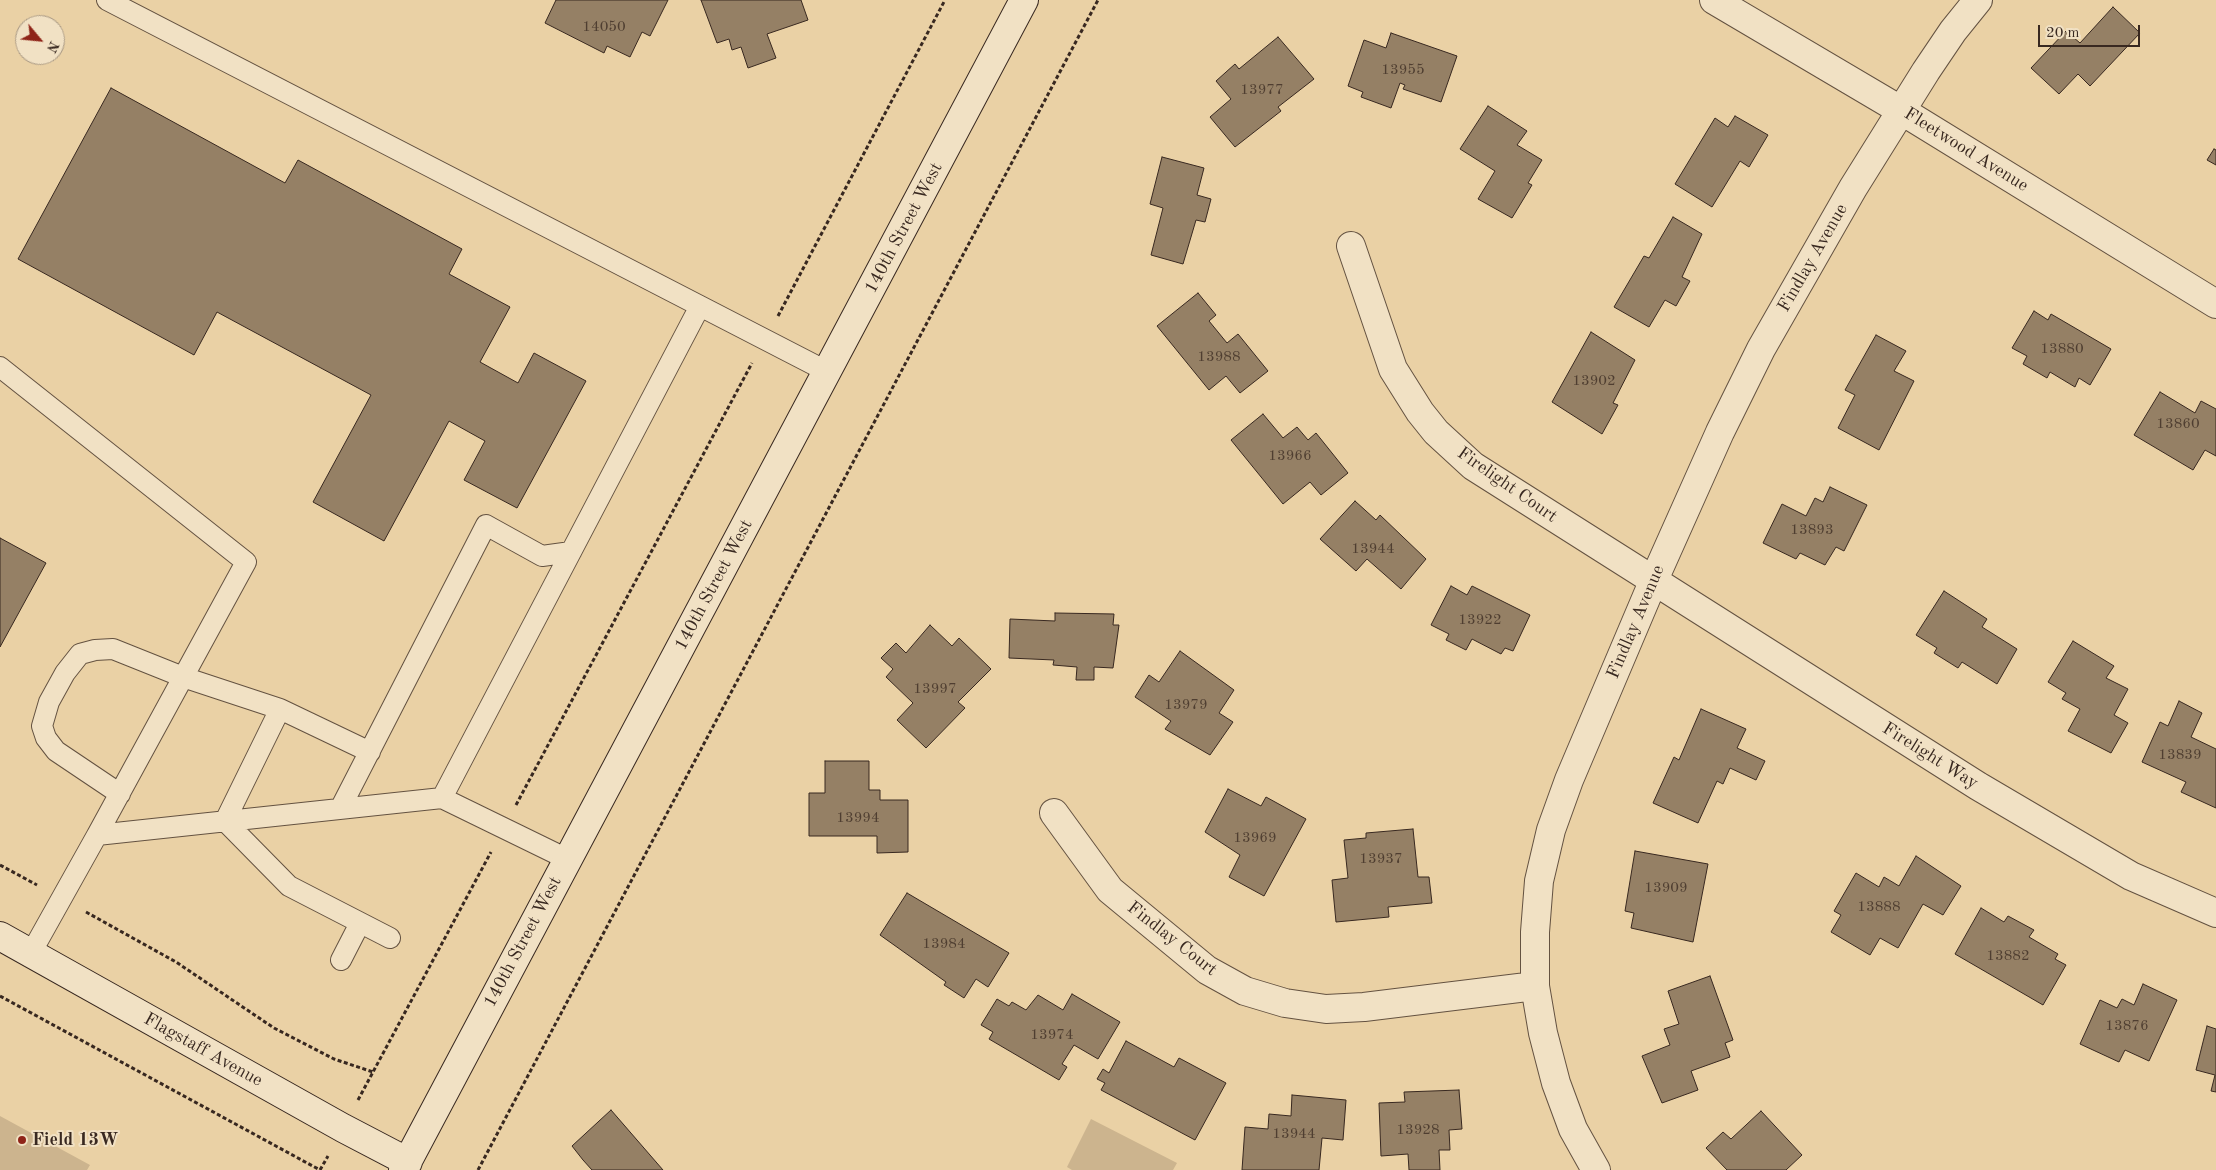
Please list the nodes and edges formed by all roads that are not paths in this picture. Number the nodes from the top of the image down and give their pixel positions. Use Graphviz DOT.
graph roads {
  1 [pos="107,0"];
  2 [pos="1024,0"];
  3 [pos="1714,0"];
  4 [pos="1978,0"];
  5 [pos="1902,111"];
  6 [pos="1352,246"];
  7 [pos="2216,304"];
  8 [pos="700,306"];
  9 [pos="0,367"];
  10 [pos="828,372"];
  11 [pos="571,552"];
  12 [pos="1653,582"];
  13 [pos="183,677"];
  14 [pos="280,709"];
  15 [pos="370,752"];
  16 [pos="120,794"];
  17 [pos="442,798"];
  18 [pos="340,809"];
  19 [pos="1054,813"];
  20 [pos="225,821"];
  21 [pos="97,835"];
  22 [pos="567,859"];
  23 [pos="2216,914"];
  24 [pos="360,923"];
  25 [pos="0,936"];
  26 [pos="390,938"];
  27 [pos="31,953"];
  28 [pos="341,960"];
  29 [pos="1535,986"];
  30 [pos="412,1167"];
  31 [pos="1596,1170"];
  1 -- 8 [label="lane"];
  2 -- 10 [label="street, 140th Street West"];
  3 -- 5 [label="street, Fleetwood Avenue"];
  4 -- 5 [label="street"];
  5 -- 7 [label="street, Fleetwood Avenue"];
  5 -- 12 [label="street, Findlay Avenue"];
  6 -- 12 [label="street, Firelight Court"];
  8 -- 10 [label="lane"];
  8 -- 11 [label="lane"];
  9 -- 13 [label="lane"];
  10 -- 22 [label="street, 140th Street West"];
  11 -- 15 [label="lane"];
  11 -- 17 [label="lane"];
  12 -- 23 [label="street, Firelight Way"];
  12 -- 29 [label="street, Findlay Avenue"];
  13 -- 14 [label="lane"];
  13 -- 16 [label="lane"];
  13 -- 16 [label="lane"];
  14 -- 15 [label="lane"];
  14 -- 20 [label="lane"];
  15 -- 18 [label="lane"];
  16 -- 21 [label="lane"];
  17 -- 18 [label="lane"];
  17 -- 22 [label="lane"];
  18 -- 20 [label="lane"];
  19 -- 29 [label="street, Findlay Court"];
  20 -- 21 [label="lane"];
  20 -- 24 [label="lane"];
  21 -- 27 [label="lane"];
  22 -- 30 [label="street, 140th Street West"];
  24 -- 26 [label="lane"];
  24 -- 28 [label="lane"];
  25 -- 27 [label="street, Flagstaff Avenue"];
  27 -- 30 [label="street, Flagstaff Avenue"];
  29 -- 31 [label="street, Findlay Avenue"];
}
